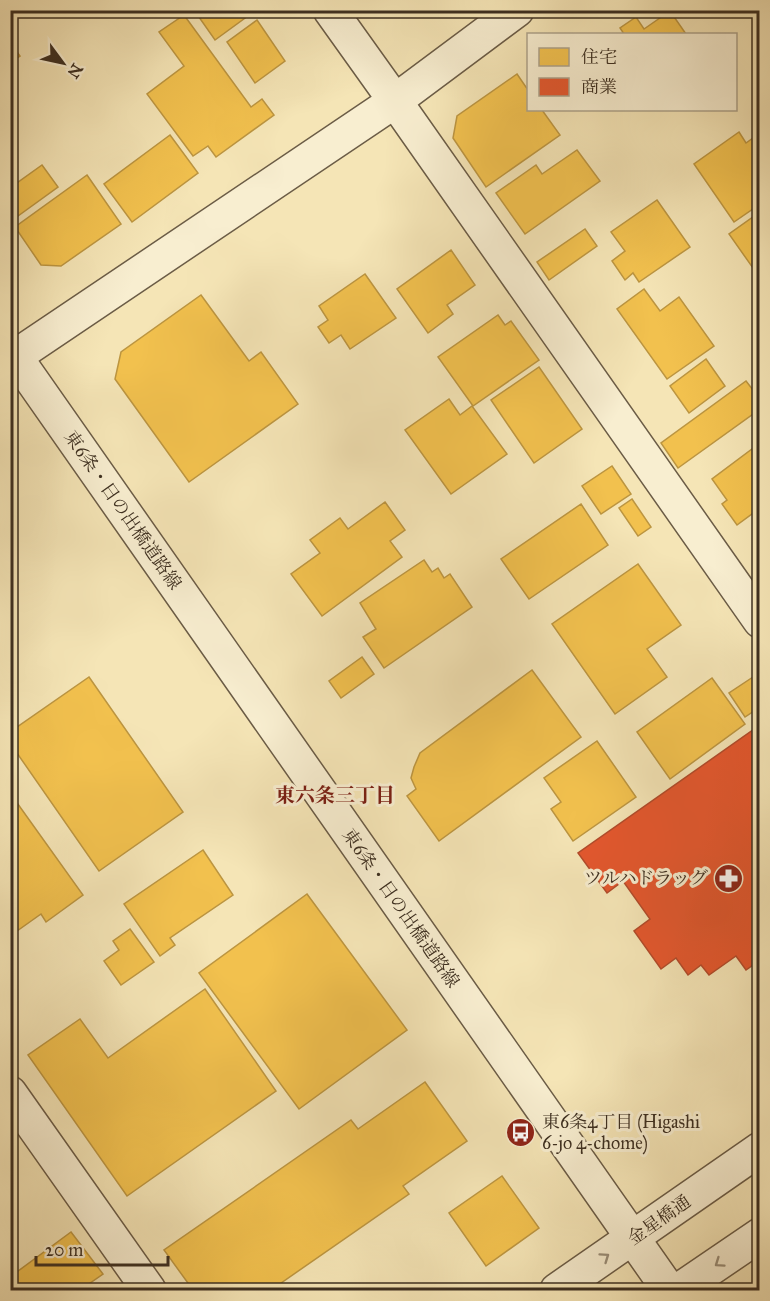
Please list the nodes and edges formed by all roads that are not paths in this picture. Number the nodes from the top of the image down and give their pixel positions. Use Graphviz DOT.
graph roads {
  1 [pos="330,10"];
  2 [pos="517,10"];
  3 [pos="395,101"];
  4 [pos="12,355"];
  5 [pos="759,621"];
  6 [pos="10,1093"];
  7 [pos="759,1149"];
  8 [pos="759,1235"];
  9 [pos="632,1239"];
  10 [pos="149,1290"];
  11 [pos="557,1290"];
  12 [pos="669,1290"];
  13 [pos="679,1290"];
  1 -- 3 [label="street"];
  2 -- 3 [label="street"];
  3 -- 4 [label="street"];
  3 -- 5 [label="street"];
  4 -- 9 [label="street, 東6条・日の出橋道路線"];
  6 -- 10 [label="street"];
  7 -- 9 [label="street, 金星橋通"];
  8 -- 13 [label="street, one-way"];
  11 -- 9 [label="street, 金星橋通, one-way"];
  9 -- 12 [label="street, 東6条・日の出橋道路線"];
}
